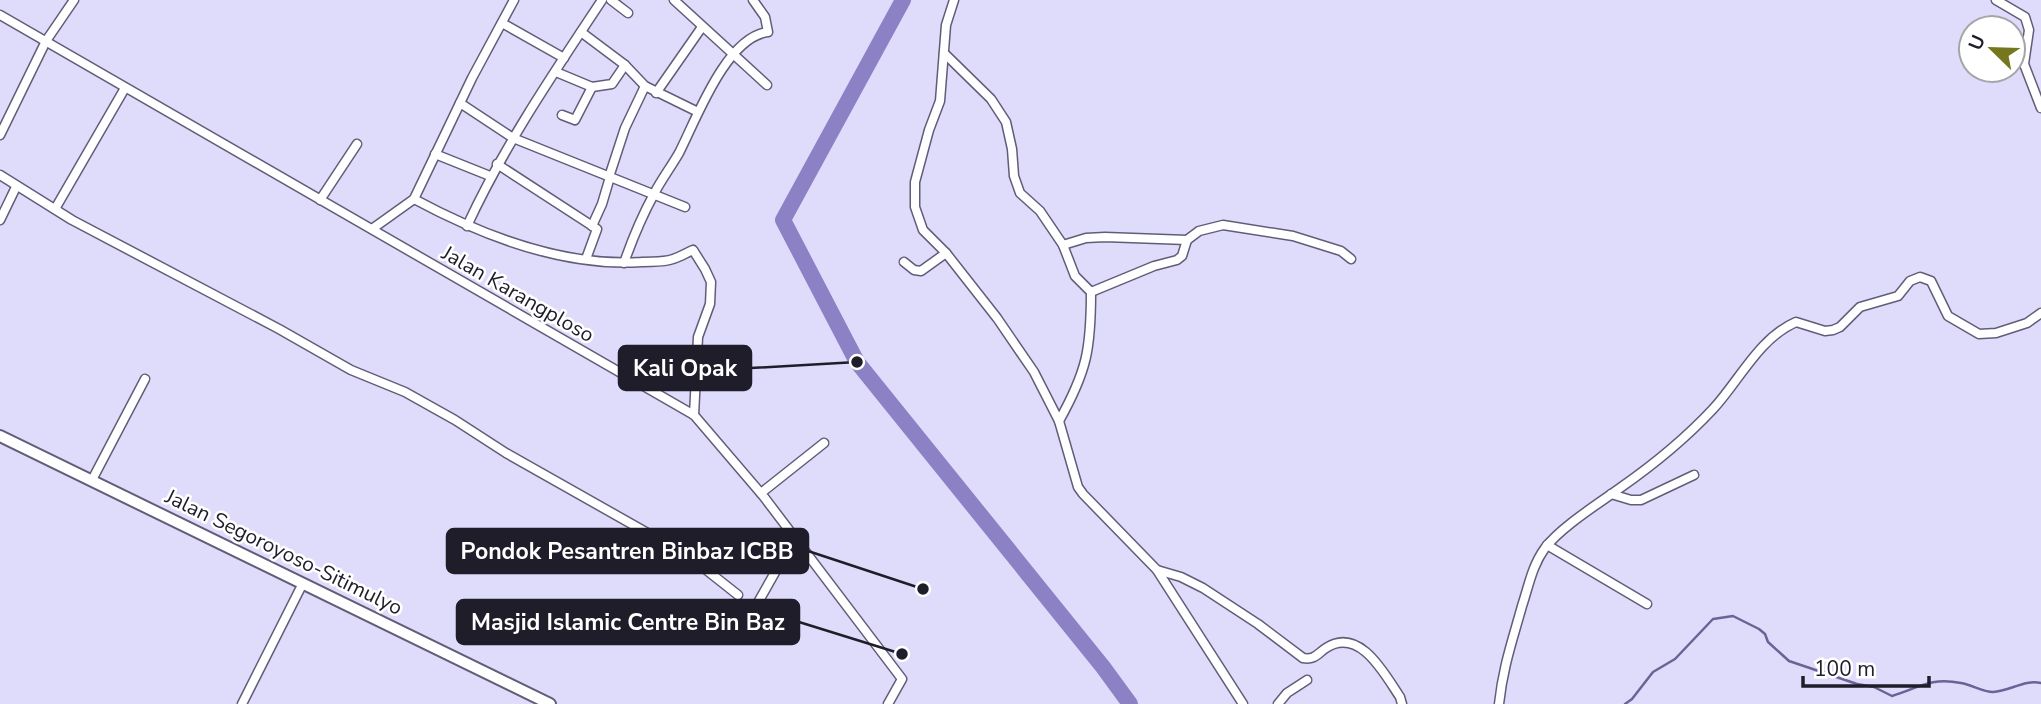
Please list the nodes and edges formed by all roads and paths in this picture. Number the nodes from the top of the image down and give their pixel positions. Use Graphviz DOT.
graph roads {
  1 [pos="74,0"];
  2 [pos="514,0"];
  3 [pos="602,0"];
  4 [pos="611,0"];
  5 [pos="674,0"];
  6 [pos="753,0"];
  7 [pos="954,0"];
  8 [pos="1996,0"];
  9 [pos="628,13"];
  10 [pos="0,15"];
  11 [pos="502,23"];
  12 [pos="702,27"];
  13 [pos="581,32"];
  14 [pos="46,41"];
  15 [pos="944,53"];
  16 [pos="733,55"];
  17 [pos="564,58"];
  18 [pos="625,65"];
  19 [pos="556,72"];
  20 [pos="767,85"];
  21 [pos="645,86"];
  22 [pos="592,87"];
  23 [pos="125,88"];
  24 [pos="656,93"];
  25 [pos="460,103"];
  26 [pos="2041,108"];
  27 [pos="698,112"];
  28 [pos="562,115"];
  29 [pos="0,135"];
  30 [pos="513,138"];
  31 [pos="357,144"];
  32 [pos="435,154"];
  33 [pos="497,164"];
  34 [pos="0,175"];
  35 [pos="490,176"];
  36 [pos="609,177"];
  37 [pos="16,187"];
  38 [pos="654,193"];
  39 [pos="414,199"];
  40 [pos="320,200"];
  41 [pos="685,207"];
  42 [pos="55,209"];
  43 [pos="0,220"];
  44 [pos="467,226"];
  45 [pos="592,226"];
  46 [pos="372,229"];
  47 [pos="1187,240"];
  48 [pos="1063,245"];
  49 [pos="946,253"];
  50 [pos="586,259"];
  51 [pos="1351,259"];
  52 [pos="904,262"];
  53 [pos="624,263"];
  54 [pos="1091,292"];
  55 [pos="2041,313"];
  56 [pos="145,379"];
  57 [pos="694,415"];
  58 [pos="1059,421"];
  59 [pos="0,436"];
  60 [pos="824,443"];
  61 [pos="1694,475"];
  62 [pos="92,481"];
  63 [pos="761,493"];
  64 [pos="1611,494"];
  65 [pos="795,537"];
  66 [pos="1547,545"];
  67 [pos="1157,570"];
  68 [pos="303,583"];
  69 [pos="738,595"];
  70 [pos="1647,604"];
  71 [pos="739,636"];
  72 [pos="1307,680"];
  73 [pos="545,703"];
  74 [pos="242,704"];
  75 [pos="888,704"];
  76 [pos="1243,704"];
  77 [pos="1278,704"];
  78 [pos="1402,704"];
  79 [pos="1499,704"];
  1 -- 14 [label="street"];
  2 -- 11 [label="street"];
  3 -- 13 [label="street"];
  4 -- 9 [label="street"];
  5 -- 12 [label="street"];
  6 -- 16 [label="street"];
  7 -- 15 [label="street"];
  8 -- 26 [label="street"];
  10 -- 14 [label="street, Jalan Karangploso"];
  11 -- 17 [label="street"];
  11 -- 25 [label="street"];
  12 -- 16 [label="street"];
  12 -- 24 [label="street"];
  13 -- 17 [label="street"];
  13 -- 18 [label="street"];
  14 -- 23 [label="street, Jalan Karangploso"];
  14 -- 29 [label="street"];
  15 -- 48 [label="street"];
  15 -- 49 [label="street"];
  16 -- 20 [label="street"];
  16 -- 27 [label="street"];
  17 -- 19 [label="street"];
  18 -- 21 [label="street"];
  18 -- 22 [label="street"];
  19 -- 22 [label="street"];
  19 -- 30 [label="street"];
  21 -- 24 [label="street"];
  21 -- 36 [label="street"];
  22 -- 28 [label="street"];
  23 -- 40 [label="street, Jalan Karangploso"];
  23 -- 42 [label="street"];
  24 -- 27 [label="street"];
  25 -- 30 [label="street"];
  25 -- 32 [label="street"];
  27 -- 38 [label="street"];
  30 -- 33 [label="street"];
  30 -- 36 [label="street"];
  31 -- 40 [label="street"];
  32 -- 35 [label="street"];
  32 -- 39 [label="street"];
  33 -- 35 [label="street"];
  33 -- 45 [label="street"];
  34 -- 37 [label="street"];
  35 -- 44 [label="street"];
  36 -- 38 [label="street"];
  36 -- 45 [label="street"];
  37 -- 42 [label="street"];
  37 -- 43 [label="street"];
  38 -- 41 [label="street"];
  38 -- 53 [label="street"];
  39 -- 44 [label="street"];
  39 -- 46 [label="street"];
  40 -- 46 [label="street, Jalan Karangploso"];
  42 -- 69 [label="street"];
  44 -- 50 [label="street"];
  45 -- 50 [label="street"];
  46 -- 57 [label="street, Jalan Karangploso"];
  47 -- 48 [label="street"];
  47 -- 51 [label="street"];
  47 -- 54 [label="street"];
  48 -- 54 [label="street"];
  49 -- 52 [label="street"];
  49 -- 58 [label="street"];
  50 -- 53 [label="street"];
  53 -- 57 [label="street"];
  54 -- 58 [label="street"];
  55 -- 64 [label="street"];
  56 -- 62 [label="street"];
  57 -- 63 [label="street, Jalan Karangploso"];
  58 -- 67 [label="street"];
  59 -- 62 [label="main road, Jalan Segoroyoso-Sitimulyo"];
  60 -- 63 [label="street"];
  61 -- 64 [label="street"];
  62 -- 68 [label="main road, Jalan Segoroyoso-Sitimulyo"];
  63 -- 65 [label="street, Jalan Karangploso"];
  64 -- 66 [label="street"];
  65 -- 71 [label="street"];
  65 -- 75 [label="street, Jalan Karangploso"];
  66 -- 70 [label="street"];
  66 -- 79 [label="street"];
  67 -- 76 [label="street"];
  67 -- 78 [label="street"];
  68 -- 73 [label="main road, Jalan Segoroyoso-Sitimulyo"];
  68 -- 74 [label="street"];
  72 -- 77 [label="street"];
}
